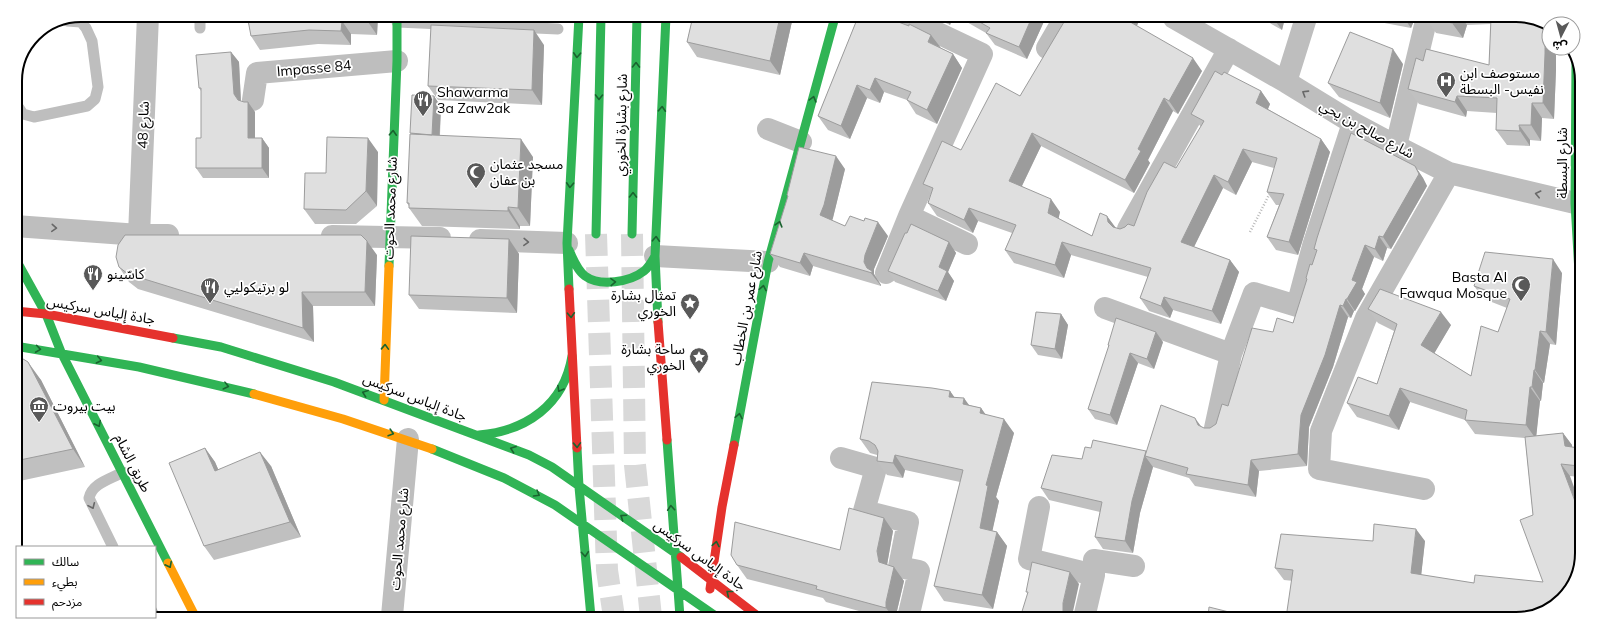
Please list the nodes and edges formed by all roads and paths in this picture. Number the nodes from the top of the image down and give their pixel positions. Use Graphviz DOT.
graph roads {
  1 [pos="80,22"];
  2 [pos="148,22"];
  3 [pos="200,22"];
  4 [pos="397,22"];
  5 [pos="445,22"];
  6 [pos="579,22"];
  7 [pos="600,22"];
  8 [pos="637,22"];
  9 [pos="666,22"];
  10 [pos="834,22"];
  11 [pos="915,22"];
  12 [pos="1062,22"];
  13 [pos="1181,22"];
  14 [pos="1305,22"];
  15 [pos="1426,22"];
  16 [pos="200,28"];
  17 [pos="558,29"];
  18 [pos="1047,48"];
  19 [pos="1229,49"];
  20 [pos="397,61"];
  21 [pos="1286,82"];
  22 [pos="253,100"];
  23 [pos="22,111"];
  24 [pos="1353,123"];
  25 [pos="768,130"];
  26 [pos="802,142"];
  27 [pos="1396,146"];
  28 [pos="1449,172"];
  29 [pos="1271,190"];
  30 [pos="1575,202"];
  31 [pos="909,216"];
  32 [pos="22,227"];
  33 [pos="1128,229"];
  34 [pos="1250,232"];
  35 [pos="596,234"];
  36 [pos="632,234"];
  37 [pos="139,235"];
  38 [pos="186,235"];
  39 [pos="311,236"];
  40 [pos="389,237"];
  41 [pos="567,243"];
  42 [pos="967,244"];
  43 [pos="655,256"];
  44 [pos="768,262"];
  45 [pos="22,271"];
  46 [pos="886,273"];
  47 [pos="1105,308"];
  48 [pos="22,312"];
  49 [pos="46,314"];
  50 [pos="22,347"];
  51 [pos="61,352"];
  52 [pos="573,353"];
  53 [pos="1231,354"];
  54 [pos="384,400"];
  55 [pos="1215,428"];
  56 [pos="474,435"];
  57 [pos="408,438"];
  58 [pos="841,458"];
  59 [pos="123,472"];
  60 [pos="579,487"];
  61 [pos="1424,489"];
  62 [pos="1040,506"];
  63 [pos="582,523"];
  64 [pos="113,546"];
  65 [pos="159,552"];
  66 [pos="674,552"];
  67 [pos="1134,566"];
  68 [pos="1094,575"];
  69 [pos="710,578"];
  70 [pos="677,589"];
  71 [pos="193,612"];
  72 [pos="392,612"];
  73 [pos="591,612"];
  74 [pos="679,612"];
  75 [pos="706,612"];
  76 [pos="708,612"];
  77 [pos="753,612"];
  78 [pos="909,612"];
  79 [pos="1085,612"];
  1 -- 23 [label="lane"];
  2 -- 37 [label="street, شارع 48"];
  3 -- 16 [label="lane"];
  4 -- 20 [label="main road, شارع محمد الحوت"];
  5 -- 17 [label="lane"];
  6 -- 41 [label="main road, one-way"];
  7 -- 35 [label="main road, شارع بشارة الخوري, one-way"];
  36 -- 8 [label="main road, شارع بشارة الخوري, one-way"];
  43 -- 9 [label="main road, one-way"];
  26 -- 10 [label="main road, شارع عمر بن الخطاب, one-way"];
  11 -- 31 [label="street"];
  12 -- 18 [label="street"];
  13 -- 19 [label="street, شارع صالح بن يحي"];
  14 -- 21 [label="street"];
  15 -- 27 [label="street"];
  19 -- 21 [label="street, شارع صالح بن يحي"];
  19 -- 33 [label="street"];
  20 -- 22 [label="street, Impasse 84"];
  40 -- 20 [label="main road, شارع محمد الحوت, one-way"];
  24 -- 21 [label="street, شارع صالح بن يحي, one-way"];
  24 -- 27 [label="street, شارع صالح بن يحي"];
  24 -- 53 [label="street"];
  25 -- 26 [label="street"];
  44 -- 26 [label="main road, شارع عمر بن الخطاب, one-way"];
  27 -- 28 [label="street, شارع صالح بن يحي"];
  30 -- 28 [label="street, شارع صالح بن يحي, one-way"];
  28 -- 61 [label="street"];
  29 -- 34 [label="path"];
  31 -- 42 [label="street"];
  31 -- 46 [label="street"];
  32 -- 37 [label="street, one-way"];
  37 -- 38 [label="street"];
  39 -- 40 [label="street"];
  40 -- 41 [label="street, one-way"];
  54 -- 40 [label="main road, شارع محمد الحوت, one-way"];
  41 -- 43 [label="main road, one-way"];
  41 -- 52 [label="main road, one-way"];
  43 -- 44 [label="street"];
  66 -- 43 [label="main road, one-way"];
  69 -- 44 [label="main road, شارع عمر بن الخطاب, one-way"];
  45 -- 49 [label="main road, طريق الشام"];
  47 -- 53 [label="street"];
  48 -- 49 [label="main road, جادة إلياس سركيس"];
  49 -- 51 [label="main road, طريق الشام"];
  54 -- 49 [label="main road, جادة إلياس سركيس, one-way"];
  50 -- 51 [label="main road, one-way"];
  51 -- 57 [label="main road, one-way"];
  51 -- 59 [label="main road, طريق الشام, one-way"];
  52 -- 56 [label="main road, one-way"];
  52 -- 60 [label="main road, one-way"];
  53 -- 55 [label="street"];
  54 -- 56 [label="main road, جادة إلياس سركيس"];
  60 -- 56 [label="main road, جادة إلياس سركيس, one-way"];
  57 -- 63 [label="main road, one-way"];
  57 -- 72 [label="street, شارع محمد الحوت"];
  58 -- 78 [label="street"];
  59 -- 64 [label="lane, one-way"];
  59 -- 65 [label="main road, طريق الشام"];
  60 -- 63 [label="main road"];
  66 -- 60 [label="main road, جادة إلياس سركيس, one-way"];
  62 -- 68 [label="street"];
  63 -- 70 [label="main road"];
  63 -- 73 [label="main road, one-way"];
  65 -- 71 [label="main road, طريق الشام, one-way"];
  66 -- 69 [label="main road, جادة إلياس سركيس"];
  66 -- 70 [label="main road"];
  67 -- 68 [label="street"];
  68 -- 79 [label="street"];
  69 -- 76 [label="main road, شارع عمر بن الخطاب"];
  77 -- 69 [label="main road, جادة إلياس سركيس, one-way"];
  70 -- 74 [label="main road"];
  70 -- 75 [label="main road"];
}
